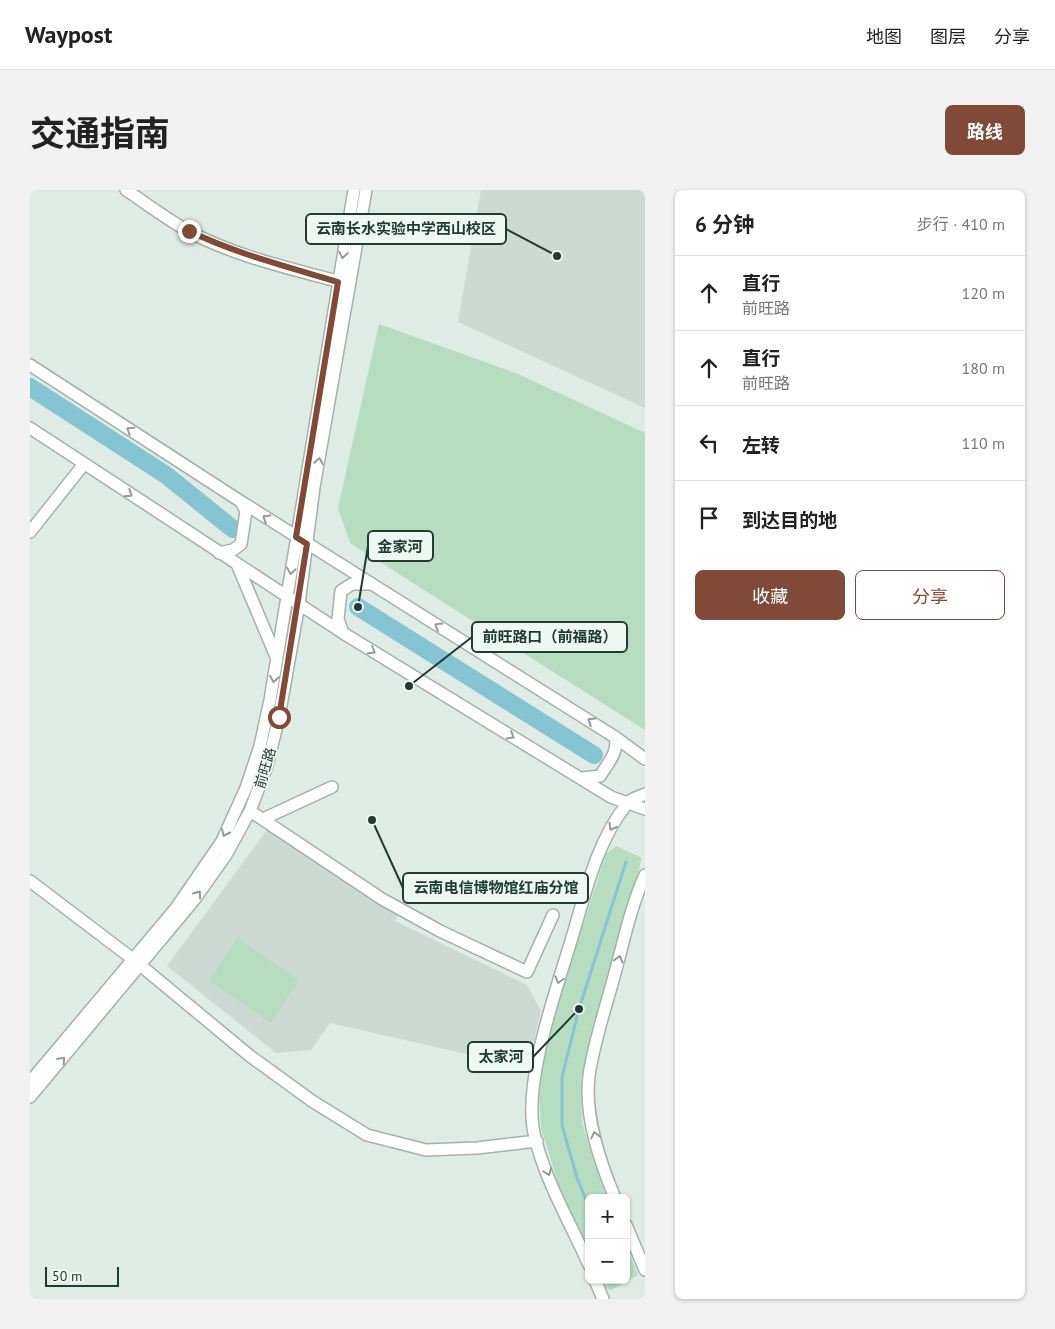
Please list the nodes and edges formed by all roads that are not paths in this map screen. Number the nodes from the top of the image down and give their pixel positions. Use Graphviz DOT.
graph roads {
  1 [pos="126,190"];
  2 [pos="354,190"];
  3 [pos="366,190"];
  4 [pos="338,282"];
  5 [pos="350,285"];
  6 [pos="30,366"];
  7 [pos="30,428"];
  8 [pos="84,464"];
  9 [pos="240,501"];
  10 [pos="30,532"];
  11 [pos="296,537"];
  12 [pos="307,544"];
  13 [pos="219,553"];
  14 [pos="237,564"];
  15 [pos="371,584"];
  16 [pos="287,596"];
  17 [pos="299,604"];
  18 [pos="342,633"];
  19 [pos="277,658"];
  20 [pos="615,737"];
  21 [pos="645,759"];
  22 [pos="580,778"];
  23 [pos="332,787"];
  24 [pos="645,794"];
  25 [pos="627,803"];
  26 [pos="645,809"];
  27 [pos="250,811"];
  28 [pos="263,819"];
  29 [pos="645,875"];
  30 [pos="30,881"];
  31 [pos="553,914"];
  32 [pos="137,963"];
  33 [pos="30,1082"];
  34 [pos="30,1097"];
  35 [pos="537,1140"];
  36 [pos="614,1194"];
  37 [pos="630,1234"];
  38 [pos="585,1256"];
  39 [pos="645,1270"];
  40 [pos="597,1284"];
  41 [pos="603,1299"];
  1 -- 4 [label="street"];
  2 -- 4 [label="street, 前旺路, one-way"];
  3 -- 5 [label="street, 前旺路"];
  4 -- 5 [label="street"];
  4 -- 11 [label="street, 前旺路"];
  12 -- 5 [label="street, 前旺路, one-way"];
  9 -- 6 [label="street, one-way"];
  7 -- 8 [label="street"];
  8 -- 10 [label="street"];
  8 -- 13 [label="street, one-way"];
  11 -- 9 [label="street, one-way"];
  9 -- 13 [label="street"];
  11 -- 12 [label="street"];
  11 -- 16 [label="street, 前旺路, one-way"];
  12 -- 15 [label="street"];
  12 -- 17 [label="street, 前旺路"];
  13 -- 14 [label="street"];
  14 -- 16 [label="street"];
  14 -- 19 [label="street"];
  15 -- 18 [label="street"];
  20 -- 15 [label="street, one-way"];
  16 -- 17 [label="street"];
  16 -- 19 [label="street, 前旺路"];
  17 -- 18 [label="street"];
  17 -- 27 [label="street, 前旺路"];
  18 -- 22 [label="street, one-way"];
  19 -- 32 [label="street, 前旺路, one-way"];
  20 -- 21 [label="street"];
  20 -- 22 [label="street"];
  22 -- 25 [label="street"];
  23 -- 28 [label="street"];
  24 -- 25 [label="street"];
  25 -- 26 [label="street"];
  25 -- 35 [label="street, one-way"];
  27 -- 28 [label="street"];
  32 -- 27 [label="street, 前旺路, one-way"];
  28 -- 31 [label="street"];
  36 -- 29 [label="street, one-way"];
  30 -- 32 [label="street"];
  32 -- 33 [label="street, 前旺路"];
  34 -- 32 [label="street, 前旺路, one-way"];
  32 -- 35 [label="street"];
  35 -- 38 [label="street, one-way"];
  37 -- 39 [label="street"];
  40 -- 41 [label="street"];
}
